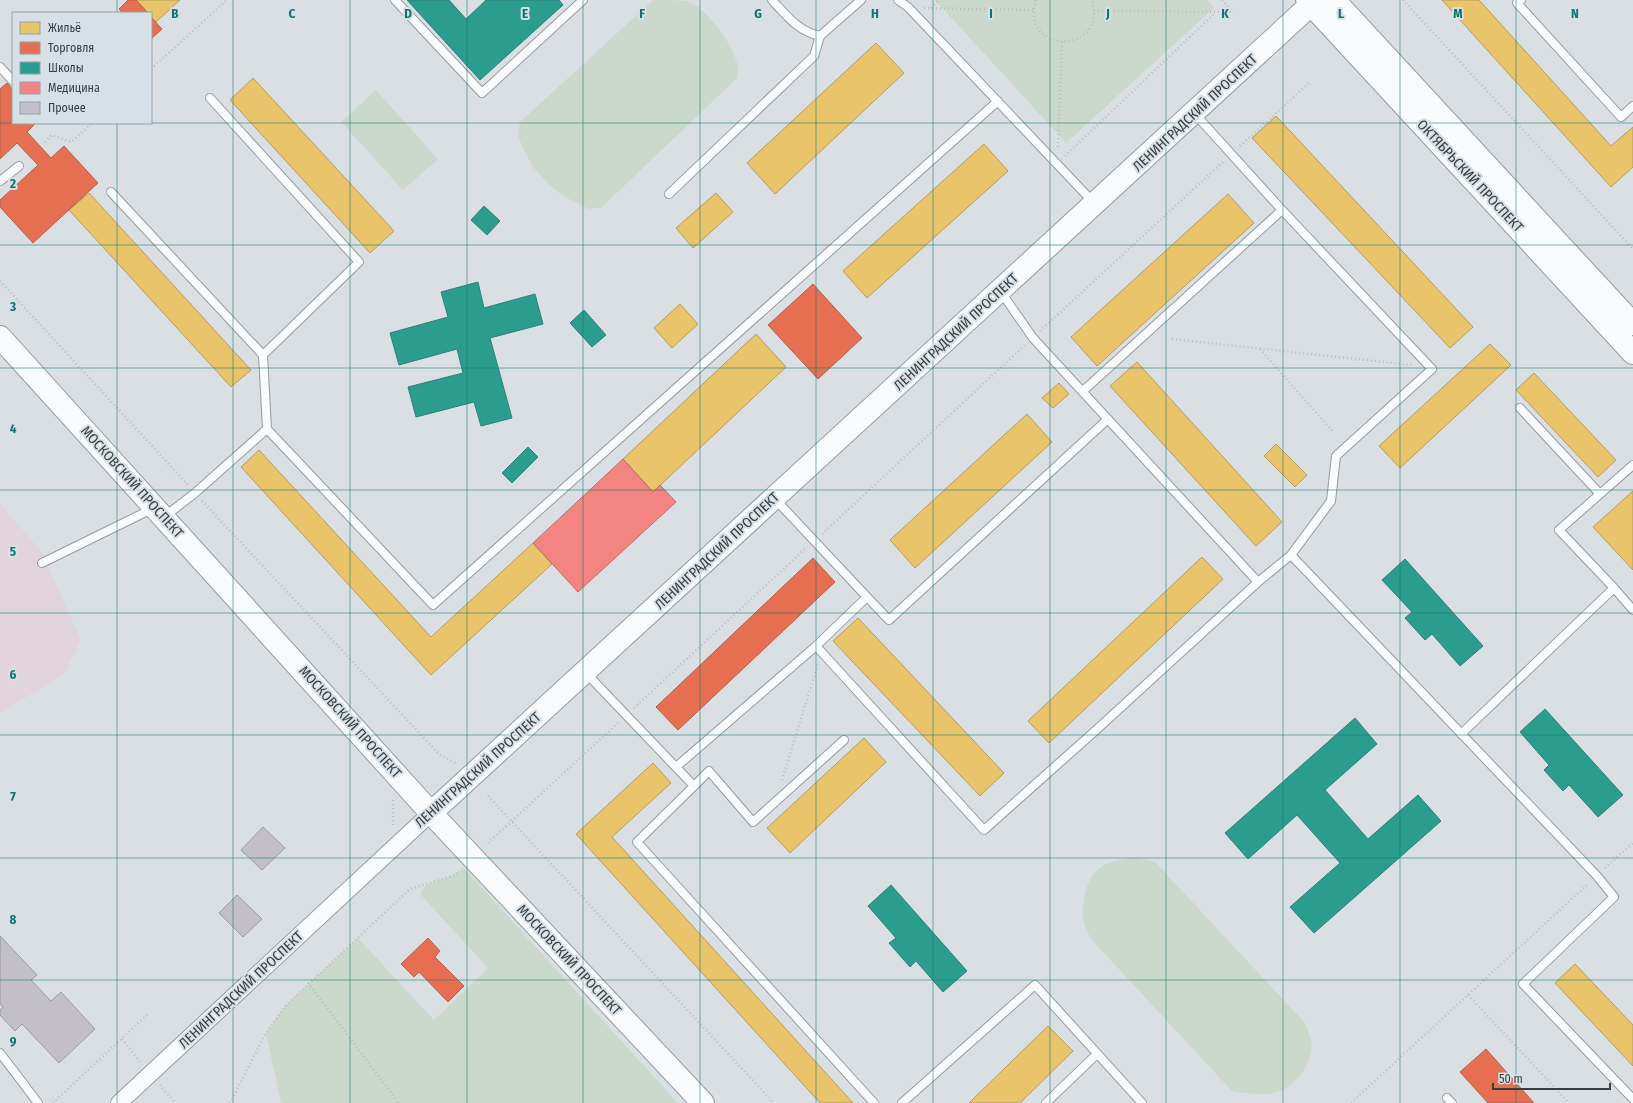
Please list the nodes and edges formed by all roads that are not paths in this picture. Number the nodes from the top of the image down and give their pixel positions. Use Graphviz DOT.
graph roads {
  1 [pos="396,0"];
  2 [pos="583,0"];
  3 [pos="772,0"];
  4 [pos="861,0"];
  5 [pos="898,0"];
  6 [pos="1334,0"];
  7 [pos="1521,0"];
  8 [pos="1312,1"];
  9 [pos="820,36"];
  10 [pos="0,68"];
  11 [pos="12,80"];
  12 [pos="210,98"];
  13 [pos="998,101"];
  14 [pos="1633,106"];
  15 [pos="1194,113"];
  16 [pos="19,166"];
  17 [pos="0,181"];
  18 [pos="111,192"];
  19 [pos="669,194"];
  20 [pos="1095,204"];
  21 [pos="1282,210"];
  22 [pos="1001,291"];
  23 [pos="1633,324"];
  24 [pos="0,337"];
  25 [pos="1633,353"];
  26 [pos="263,355"];
  27 [pos="1083,391"];
  28 [pos="1520,408"];
  29 [pos="1108,420"];
  30 [pos="267,429"];
  31 [pos="1633,465"];
  32 [pos="1599,493"];
  33 [pos="774,498"];
  34 [pos="159,513"];
  35 [pos="1291,555"];
  36 [pos="42,563"];
  37 [pos="1258,582"];
  38 [pos="1614,588"];
  39 [pos="867,597"];
  40 [pos="1633,610"];
  41 [pos="816,646"];
  42 [pos="585,672"];
  43 [pos="1461,734"];
  44 [pos="844,740"];
  45 [pos="676,767"];
  46 [pos="694,786"];
  47 [pos="431,813"];
  48 [pos="0,1053"];
  49 [pos="1097,1054"];
  50 [pos="1633,1099"];
  51 [pos="38,1103"];
  52 [pos="119,1103"];
  53 [pos="703,1103"];
  54 [pos="874,1103"];
  55 [pos="902,1103"];
  56 [pos="1046,1103"];
  57 [pos="1142,1103"];
  1 -- 2 [label="lane"];
  3 -- 9 [label="lane"];
  4 -- 9 [label="lane"];
  5 -- 13 [label="lane"];
  6 -- 23 [label="street, ОКТЯБРЬСКИЙ ПРОСПЕКТ"];
  7 -- 14 [label="lane"];
  8 -- 15 [label="street, ЛЕНИНГРАДСКИЙ ПРОСПЕКТ"];
  8 -- 25 [label="street, ОКТЯБРЬСКИЙ ПРОСПЕКТ"];
  9 -- 19 [label="lane"];
  10 -- 11 [label="lane"];
  12 -- 26 [label="lane"];
  13 -- 20 [label="lane"];
  13 -- 30 [label="lane"];
  15 -- 20 [label="street, ЛЕНИНГРАДСКИЙ ПРОСПЕКТ"];
  15 -- 21 [label="lane"];
  16 -- 17 [label="lane"];
  18 -- 26 [label="lane"];
  20 -- 22 [label="street, ЛЕНИНГРАДСКИЙ ПРОСПЕКТ"];
  21 -- 27 [label="lane"];
  21 -- 35 [label="lane"];
  22 -- 27 [label="lane"];
  22 -- 33 [label="street, ЛЕНИНГРАДСКИЙ ПРОСПЕКТ"];
  24 -- 34 [label="street, МОСКОВСКИЙ ПРОСПЕКТ"];
  26 -- 30 [label="lane"];
  27 -- 29 [label="lane"];
  28 -- 32 [label="lane"];
  29 -- 37 [label="lane"];
  29 -- 39 [label="lane"];
  30 -- 34 [label="lane"];
  31 -- 32 [label="lane"];
  32 -- 38 [label="lane"];
  33 -- 39 [label="lane"];
  33 -- 42 [label="street, ЛЕНИНГРАДСКИЙ ПРОСПЕКТ"];
  34 -- 36 [label="lane"];
  34 -- 47 [label="street, МОСКОВСКИЙ ПРОСПЕКТ"];
  35 -- 37 [label="lane"];
  35 -- 43 [label="lane"];
  37 -- 41 [label="lane"];
  38 -- 40 [label="lane"];
  38 -- 43 [label="lane"];
  39 -- 41 [label="lane"];
  41 -- 45 [label="lane"];
  42 -- 45 [label="lane"];
  42 -- 47 [label="street, ЛЕНИНГРАДСКИЙ ПРОСПЕКТ"];
  43 -- 50 [label="lane"];
  44 -- 46 [label="lane"];
  45 -- 46 [label="lane"];
  46 -- 54 [label="lane"];
  47 -- 52 [label="street, ЛЕНИНГРАДСКИЙ ПРОСПЕКТ"];
  47 -- 53 [label="street, МОСКОВСКИЙ ПРОСПЕКТ"];
  48 -- 51 [label="lane"];
  49 -- 55 [label="lane"];
  49 -- 56 [label="lane"];
  49 -- 57 [label="lane"];
}
